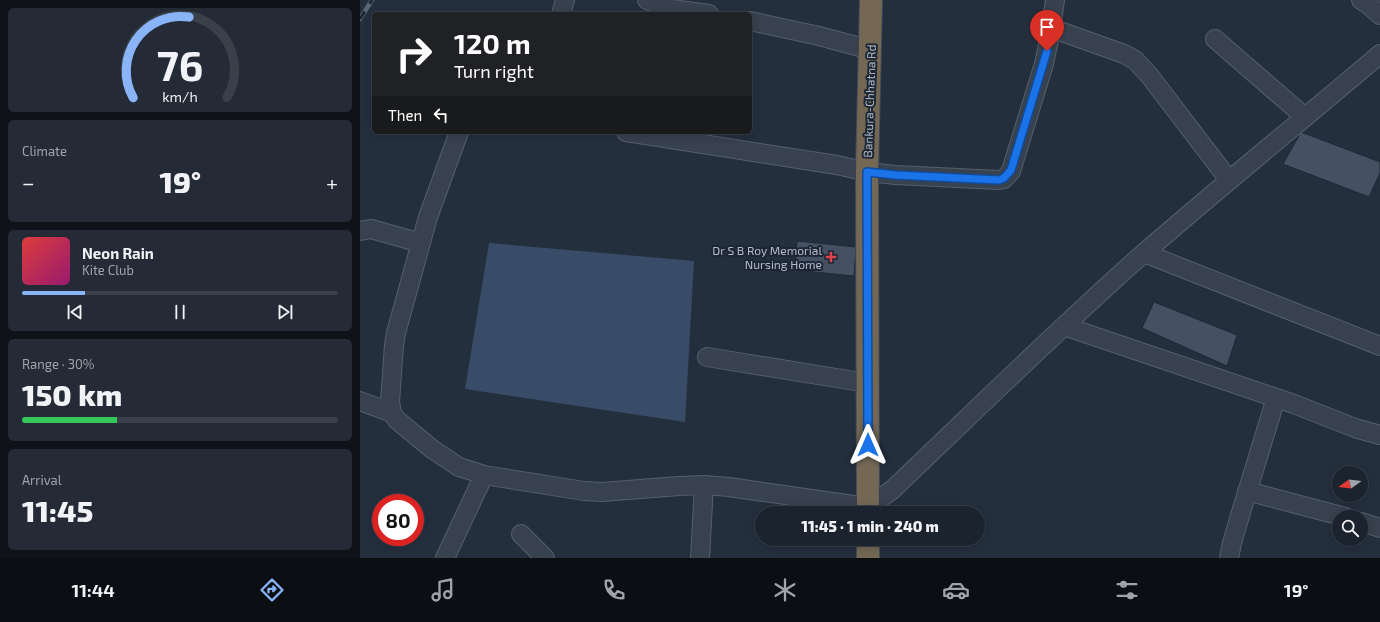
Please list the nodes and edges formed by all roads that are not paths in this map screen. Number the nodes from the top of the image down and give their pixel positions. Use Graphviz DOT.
graph roads {
  1 [pos="565,0"];
  2 [pos="647,0"];
  3 [pos="872,0"];
  4 [pos="1055,0"];
  5 [pos="1361,0"];
  6 [pos="562,12"];
  7 [pos="694,12"];
  8 [pos="1380,15"];
  9 [pos="752,21"];
  10 [pos="1051,28"];
  11 [pos="1215,39"];
  12 [pos="871,50"];
  13 [pos="1380,54"];
  14 [pos="1305,117"];
  15 [pos="459,134"];
  16 [pos="639,134"];
  17 [pos="867,172"];
  18 [pos="1229,180"];
  19 [pos="360,231"];
  20 [pos="421,243"];
  21 [pos="1144,254"];
  22 [pos="1064,326"];
  23 [pos="1380,346"];
  24 [pos="707,357"];
  25 [pos="867,383"];
  26 [pos="1276,398"];
  27 [pos="360,400"];
  28 [pos="392,413"];
  29 [pos="1380,436"];
  30 [pos="484,475"];
  31 [pos="704,486"];
  32 [pos="1247,491"];
  33 [pos="844,506"];
  34 [pos="868,506"];
  35 [pos="873,506"];
  36 [pos="1332,514"];
  37 [pos="1368,524"];
  38 [pos="1380,528"];
  39 [pos="521,534"];
  40 [pos="868,546"];
  41 [pos="445,558"];
  42 [pos="545,558"];
  43 [pos="700,558"];
  44 [pos="868,558"];
  45 [pos="1229,558"];
  1 -- 6 [label="street"];
  2 -- 7 [label="street"];
  3 -- 12 [label="highway, Bankura-Chhatna Rd"];
  4 -- 10 [label="street"];
  5 -- 8 [label="street"];
  9 -- 12 [label="street"];
  10 -- 17 [label="street"];
  10 -- 18 [label="street"];
  11 -- 14 [label="street"];
  12 -- 17 [label="highway, Bankura-Chhatna Rd"];
  13 -- 14 [label="street"];
  14 -- 18 [label="street"];
  15 -- 20 [label="street"];
  16 -- 17 [label="street"];
  17 -- 25 [label="highway, Bankura-Chhatna Rd"];
  18 -- 21 [label="street"];
  19 -- 20 [label="street"];
  20 -- 28 [label="street"];
  21 -- 22 [label="street"];
  21 -- 23 [label="street"];
  22 -- 26 [label="street"];
  22 -- 35 [label="street"];
  24 -- 25 [label="street"];
  25 -- 34 [label="highway, Bankura-Chhatna Rd"];
  26 -- 29 [label="street"];
  26 -- 32 [label="street"];
  27 -- 28 [label="street"];
  28 -- 30 [label="street"];
  30 -- 31 [label="street"];
  30 -- 41 [label="street"];
  31 -- 33 [label="street"];
  31 -- 43 [label="street"];
  32 -- 36 [label="street"];
  32 -- 45 [label="street"];
  37 -- 38 [label="street"];
  39 -- 42 [label="street"];
  40 -- 44 [label="highway"];
}
